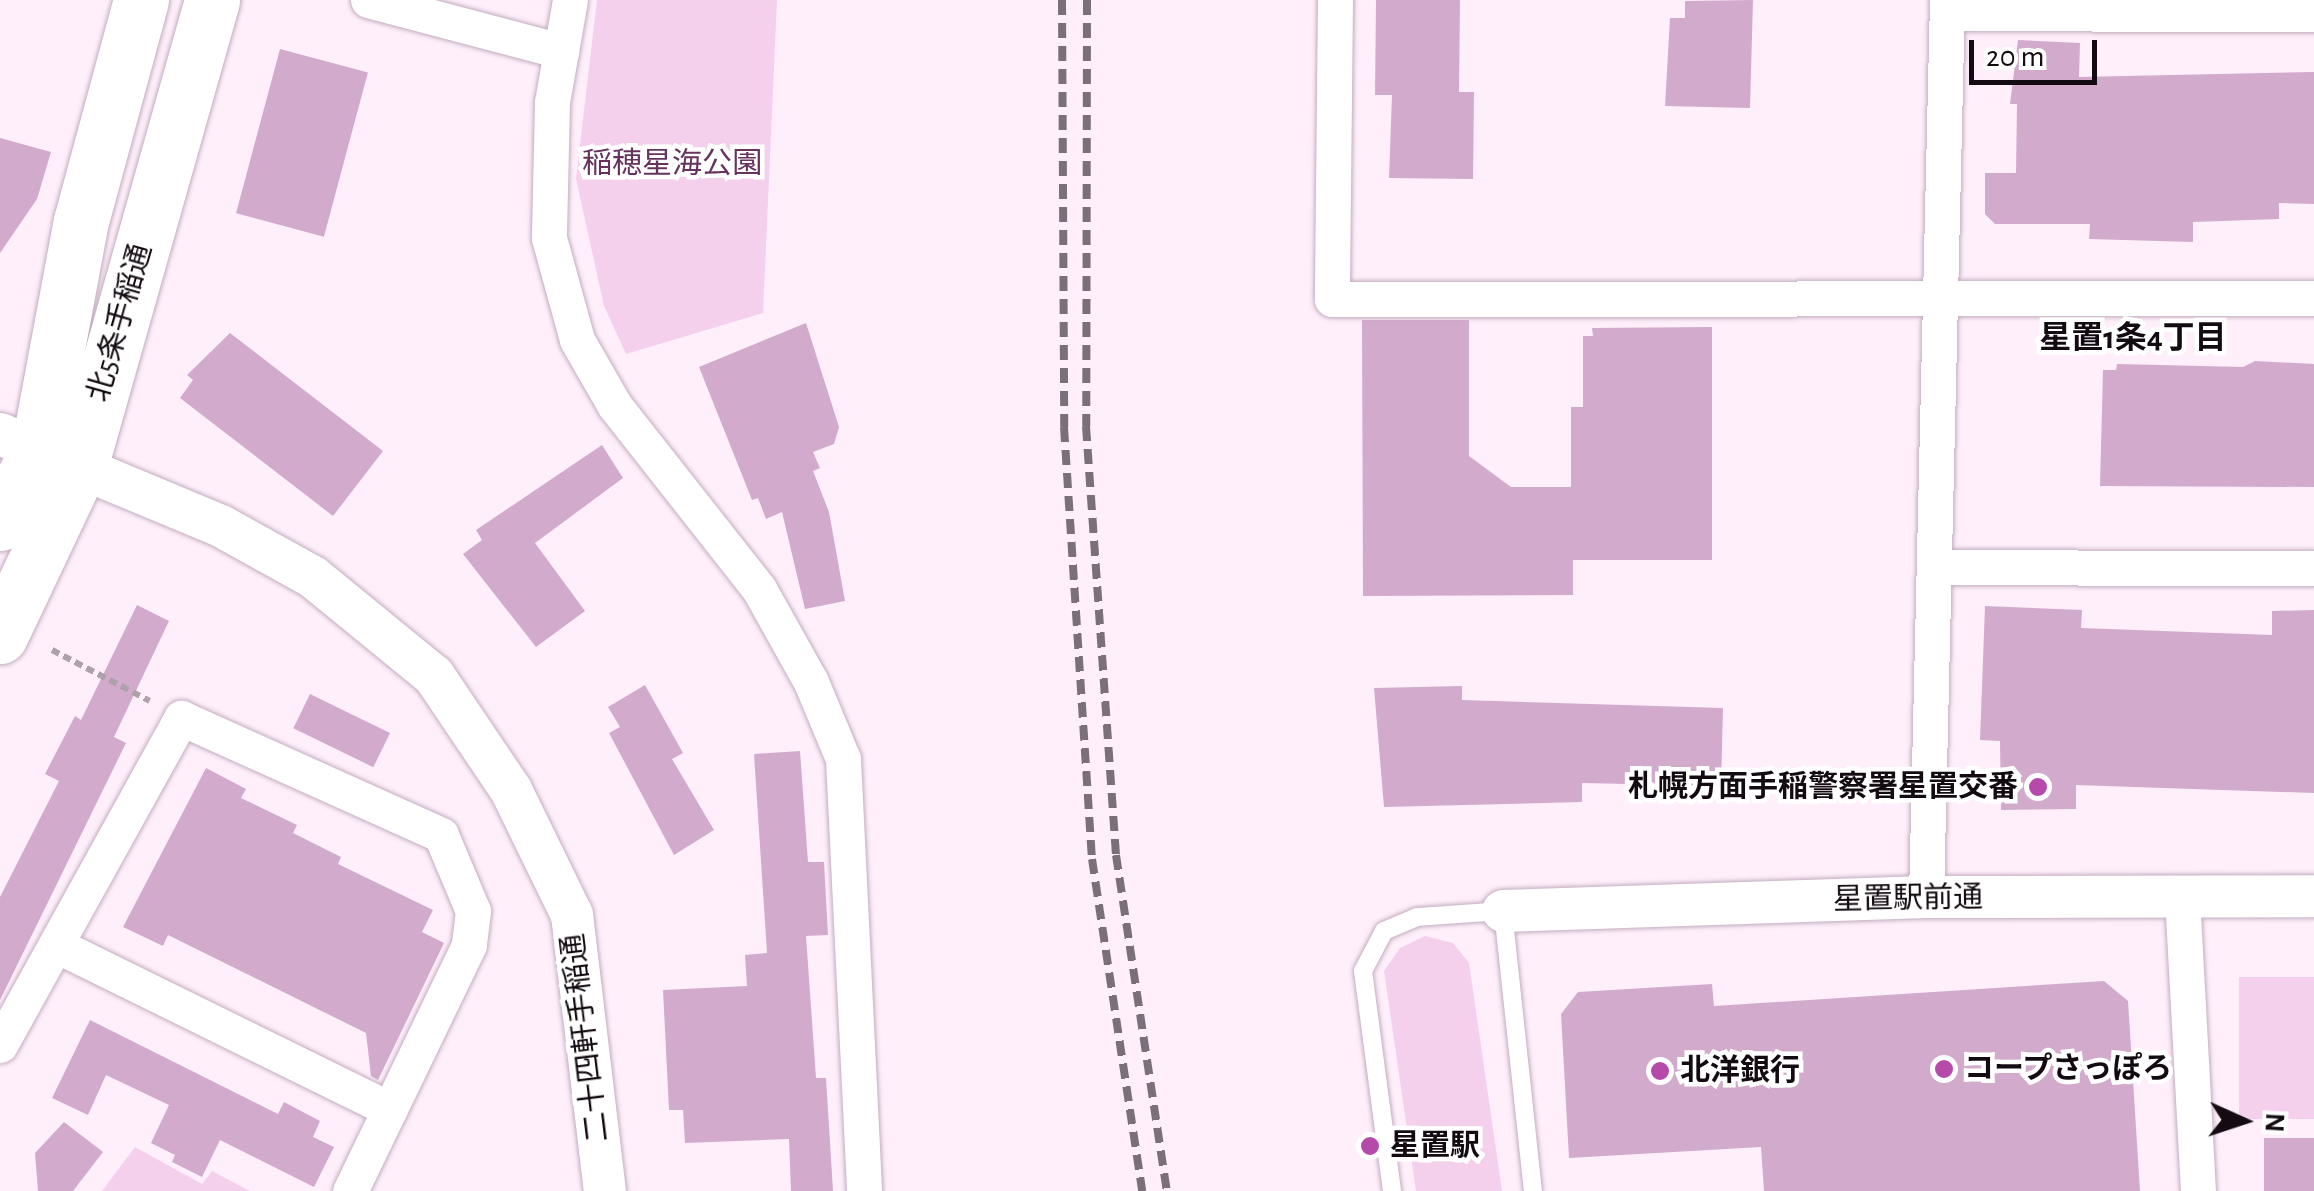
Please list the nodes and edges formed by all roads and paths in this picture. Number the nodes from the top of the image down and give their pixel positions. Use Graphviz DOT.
graph roads {
  1 [pos="141,0"];
  2 [pos="212,0"];
  3 [pos="368,0"];
  4 [pos="570,0"];
  5 [pos="1335,0"];
  6 [pos="1947,6"];
  7 [pos="2314,14"];
  8 [pos="561,51"];
  9 [pos="2314,298"];
  10 [pos="1940,301"];
  11 [pos="39,450"];
  12 [pos="0,523"];
  13 [pos="1934,567"];
  14 [pos="2314,568"];
  15 [pos="0,636"];
  16 [pos="52,650"];
  17 [pos="156,704"];
  18 [pos="2182,896"];
  19 [pos="2314,896"];
  20 [pos="1926,897"];
  21 [pos="1503,911"];
  22 [pos="56,945"];
  23 [pos="0,1045"];
  24 [pos="390,1109"];
  25 [pos="350,1191"];
  26 [pos="605,1191"];
  27 [pos="864,1191"];
  28 [pos="1392,1191"];
  29 [pos="1533,1191"];
  30 [pos="2198,1191"];
  1 -- 11 [label="highway, 北5条手稲通"];
  2 -- 11 [label="highway, 北5条手稲通"];
  3 -- 8 [label="street"];
  4 -- 8 [label="street"];
  5 -- 10 [label="street"];
  6 -- 7 [label="street"];
  6 -- 10 [label="street"];
  8 -- 27 [label="street"];
  9 -- 10 [label="street"];
  10 -- 13 [label="street"];
  11 -- 12 [label="highway, 北5条手稲通"];
  11 -- 15 [label="highway, 北5条手稲通"];
  11 -- 26 [label="street, 二十四軒手稲通"];
  13 -- 14 [label="street"];
  13 -- 20 [label="street"];
  16 -- 17 [label="path"];
  18 -- 19 [label="street, 星置駅前通"];
  18 -- 20 [label="street, 星置駅前通"];
  18 -- 30 [label="street"];
  20 -- 21 [label="street, 星置駅前通"];
  21 -- 28 [label="lane"];
  21 -- 29 [label="lane"];
  22 -- 23 [label="street"];
  22 -- 24 [label="street"];
  22 -- 24 [label="street"];
  24 -- 25 [label="street"];
}
